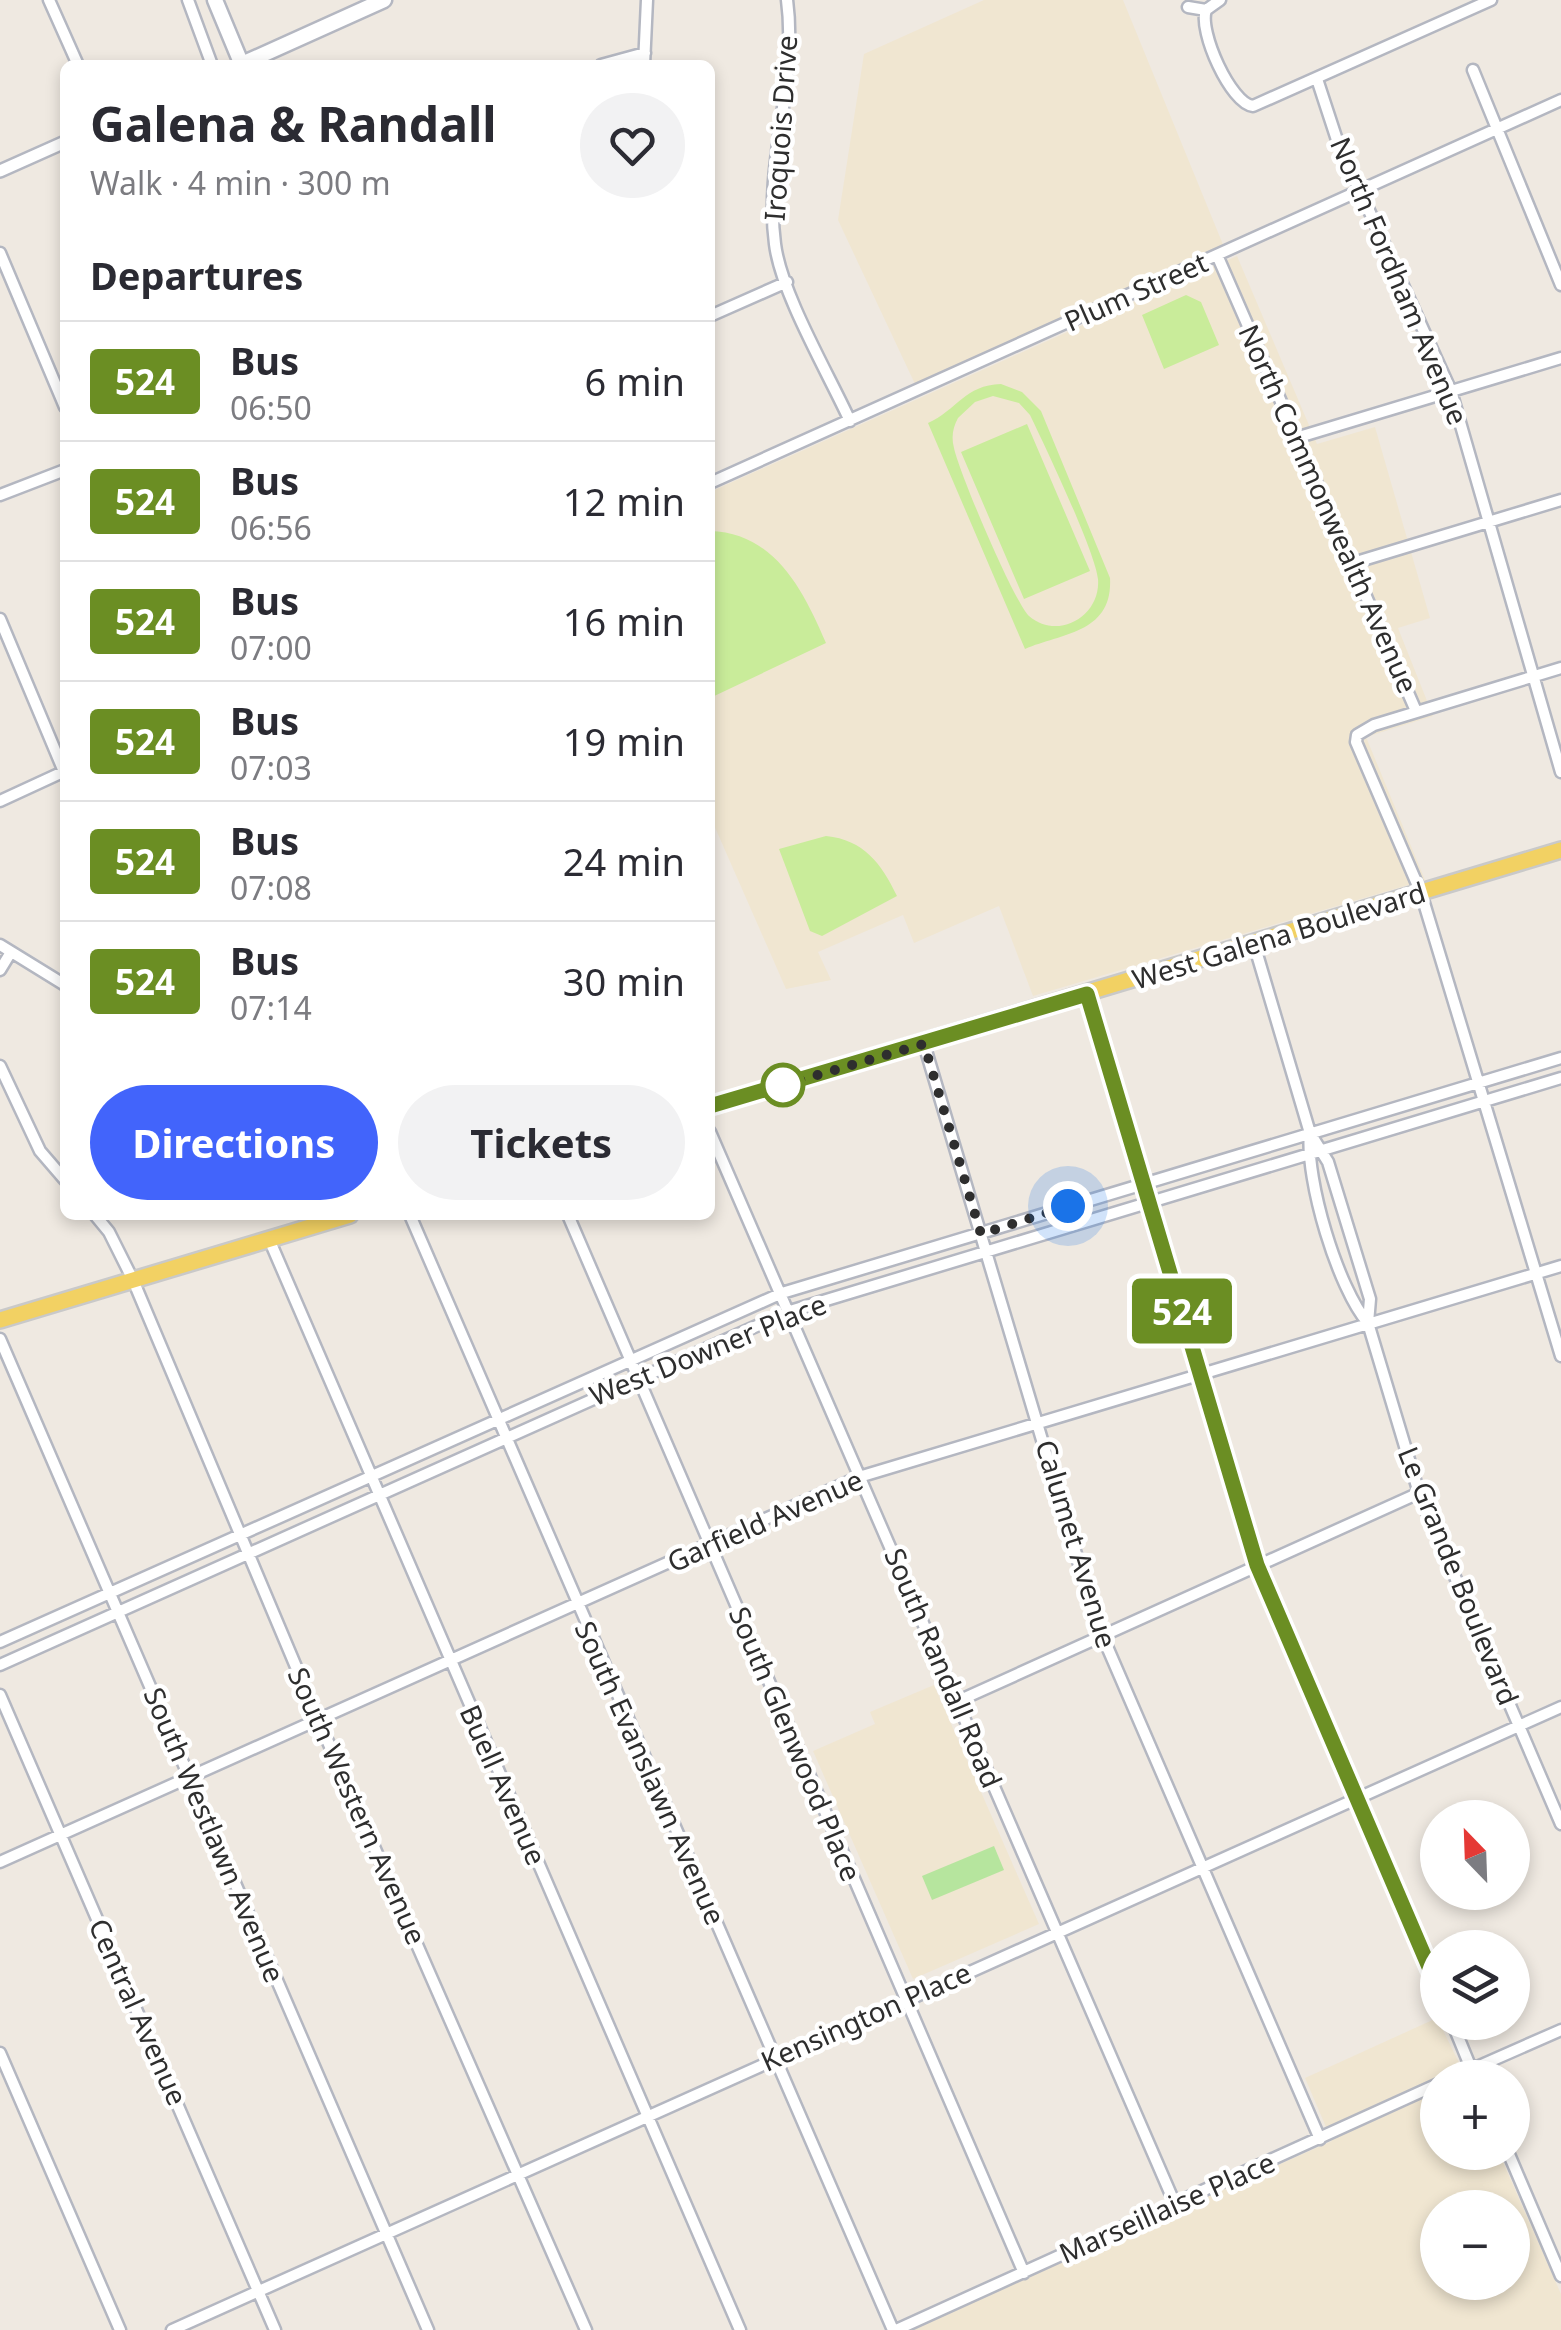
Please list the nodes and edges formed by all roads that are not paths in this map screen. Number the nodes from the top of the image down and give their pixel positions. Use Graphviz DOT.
graph roads {
  1 [pos="50,0"];
  2 [pos="188,0"];
  3 [pos="215,0"];
  4 [pos="384,0"];
  5 [pos="647,0"];
  6 [pos="787,0"];
  7 [pos="1220,0"];
  8 [pos="1491,0"];
  9 [pos="1188,7"];
  10 [pos="1206,10"];
  11 [pos="645,59"];
  12 [pos="76,60"];
  13 [pos="210,60"];
  14 [pos="239,60"];
  15 [pos="252,60"];
  16 [pos="1472,70"];
  17 [pos="1317,78"];
  18 [pos="1561,100"];
  19 [pos="1494,130"];
  20 [pos="60,144"];
  21 [pos="0,171"];
  22 [pos="1360,191"];
  23 [pos="0,254"];
  24 [pos="1217,256"];
  25 [pos="787,282"];
  26 [pos="1561,285"];
  27 [pos="715,314"];
  28 [pos="1561,358"];
  29 [pos="1451,391"];
  30 [pos="60,395"];
  31 [pos="850,420"];
  32 [pos="1299,437"];
  33 [pos="60,472"];
  34 [pos="715,481"];
  35 [pos="0,495"];
  36 [pos="1561,500"];
  37 [pos="1490,522"];
  38 [pos="1353,563"];
  39 [pos="0,618"];
  40 [pos="1561,668"];
  41 [pos="1533,676"];
  42 [pos="1416,711"];
  43 [pos="60,761"];
  44 [pos="1561,772"];
  45 [pos="60,775"];
  46 [pos="0,800"];
  47 [pos="1561,850"];
  48 [pos="1421,893"];
  49 [pos="1254,944"];
  50 [pos="0,946"];
  51 [pos="11,952"];
  52 [pos="0,970"];
  53 [pos="60,981"];
  54 [pos="1087,994"];
  55 [pos="924,1044"];
  56 [pos="1561,1058"];
  57 [pos="0,1066"];
  58 [pos="1561,1078"];
  59 [pos="1478,1084"];
  60 [pos="1483,1102"];
  61 [pos="715,1105"];
  62 [pos="1310,1133"];
  63 [pos="715,1143"];
  64 [pos="1321,1150"];
  65 [pos="1308,1154"];
  66 [pos="60,1174"];
  67 [pos="1144,1183"];
  68 [pos="1150,1204"];
  69 [pos="99,1220"];
  70 [pos="334,1220"];
  71 [pos="412,1220"];
  72 [pos="570,1220"];
  73 [pos="981,1234"];
  74 [pos="269,1240"];
  75 [pos="986,1251"];
  76 [pos="1561,1266"];
  77 [pos="1536,1273"];
  78 [pos="133,1280"];
  79 [pos="782,1293"];
  80 [pos="790,1311"];
  81 [pos="0,1320"];
  82 [pos="1368,1323"];
  83 [pos="0,1339"];
  84 [pos="1561,1356"];
  85 [pos="630,1360"];
  86 [pos="1201,1375"];
  87 [pos="638,1378"];
  88 [pos="498,1419"];
  89 [pos="1039,1424"];
  90 [pos="505,1435"];
  91 [pos="370,1477"];
  92 [pos="859,1477"];
  93 [pos="1419,1493"];
  94 [pos="378,1495"];
  95 [pos="240,1535"];
  96 [pos="710,1545"];
  97 [pos="248,1554"];
  98 [pos="1257,1565"];
  99 [pos="108,1594"];
  100 [pos="576,1604"];
  101 [pos="117,1612"];
  102 [pos="1102,1636"];
  103 [pos="0,1642"];
  104 [pos="448,1662"];
  105 [pos="0,1665"];
  106 [pos="0,1695"];
  107 [pos="958,1701"];
  108 [pos="1561,1707"];
  109 [pos="318,1719"];
  110 [pos="1519,1726"];
  111 [pos="190,1778"];
  112 [pos="1356,1796"];
  113 [pos="1561,1824"];
  114 [pos="59,1835"];
  115 [pos="0,1862"];
  116 [pos="1205,1866"];
  117 [pos="1056,1932"];
  118 [pos="1420,1946"];
  119 [pos="906,2000"];
  120 [pos="1561,2030"];
  121 [pos="0,2053"];
  122 [pos="774,2058"];
  123 [pos="1500,2060"];
  124 [pos="1420,2092"];
  125 [pos="648,2115"];
  126 [pos="1320,2138"];
  127 [pos="1516,2170"];
  128 [pos="517,2174"];
  129 [pos="1175,2204"];
  130 [pos="386,2233"];
  131 [pos="1024,2273"];
  132 [pos="1561,2276"];
  133 [pos="258,2291"];
  134 [pos="120,2330"];
  135 [pos="172,2330"];
  136 [pos="275,2330"];
  137 [pos="428,2330"];
  138 [pos="586,2330"];
  139 [pos="740,2330"];
  140 [pos="894,2330"];
  1 -- 12 [label="street"];
  2 -- 13 [label="street"];
  3 -- 14 [label="main road"];
  4 -- 15 [label="main road"];
  5 -- 11 [label="street"];
  6 -- 25 [label="street, Iroquois Drive"];
  7 -- 10 [label="street"];
  8 -- 17 [label="street"];
  9 -- 10 [label="street"];
  10 -- 17 [label="street"];
  16 -- 19 [label="street"];
  17 -- 22 [label="street, North Fordham Avenue"];
  18 -- 19 [label="street, Plum Street"];
  19 -- 22 [label="street, Plum Street"];
  19 -- 26 [label="street"];
  20 -- 21 [label="street"];
  22 -- 24 [label="street, Plum Street"];
  22 -- 29 [label="street, North Fordham Avenue"];
  23 -- 30 [label="street"];
  24 -- 31 [label="street, Plum Street"];
  24 -- 32 [label="street, North Commonwealth Avenue"];
  25 -- 27 [label="street"];
  25 -- 31 [label="street, Iroquois Drive"];
  28 -- 29 [label="street"];
  29 -- 32 [label="street"];
  29 -- 37 [label="street, North Fordham Avenue"];
  31 -- 34 [label="street, Plum Street"];
  32 -- 38 [label="street, North Commonwealth Avenue"];
  33 -- 35 [label="street"];
  36 -- 37 [label="street"];
  37 -- 38 [label="street"];
  37 -- 41 [label="street, North Fordham Avenue"];
  38 -- 42 [label="street, North Commonwealth Avenue"];
  39 -- 43 [label="street"];
  40 -- 41 [label="street"];
  41 -- 42 [label="street"];
  41 -- 44 [label="street, North Fordham Avenue"];
  42 -- 48 [label="street, North Commonwealth Avenue"];
  45 -- 46 [label="street"];
  47 -- 48 [label="main road, West Galena Boulevard"];
  48 -- 49 [label="main road, West Galena Boulevard"];
  48 -- 59 [label="street"];
  49 -- 54 [label="main road, West Galena Boulevard"];
  49 -- 62 [label="street, Le Grande Boulevard"];
  50 -- 51 [label="street"];
  51 -- 52 [label="street"];
  51 -- 53 [label="street"];
  54 -- 55 [label="main road, West Galena Boulevard"];
  54 -- 67 [label="street"];
  55 -- 61 [label="main road, West Galena Boulevard"];
  55 -- 73 [label="street, Calumet Avenue"];
  56 -- 59 [label="street, West Downer Place"];
  57 -- 66 [label="street"];
  58 -- 60 [label="street, West Downer Place"];
  59 -- 60 [label="street"];
  59 -- 62 [label="street, West Downer Place"];
  60 -- 64 [label="street, West Downer Place"];
  60 -- 77 [label="street"];
  62 -- 64 [label="street, Le Grande Boulevard"];
  62 -- 65 [label="street, Le Grande Boulevard"];
  62 -- 67 [label="street, West Downer Place"];
  63 -- 79 [label="street, South Randall Road"];
  64 -- 65 [label="street, West Downer Place"];
  64 -- 82 [label="street, Le Grande Boulevard"];
  65 -- 68 [label="street, West Downer Place"];
  65 -- 82 [label="street, Le Grande Boulevard"];
  67 -- 68 [label="street"];
  67 -- 73 [label="street, West Downer Place"];
  68 -- 75 [label="street, West Downer Place"];
  68 -- 86 [label="street"];
  69 -- 78 [label="street, South Western Avenue"];
  70 -- 74 [label="main road"];
  71 -- 88 [label="street, South Evanslawn Avenue"];
  72 -- 85 [label="street, South Glenwood Place"];
  73 -- 75 [label="street, Calumet Avenue"];
  73 -- 79 [label="street, West Downer Place"];
  74 -- 78 [label="main road"];
  74 -- 91 [label="street, Buell Avenue"];
  75 -- 80 [label="street, West Downer Place"];
  75 -- 89 [label="street, Calumet Avenue"];
  76 -- 77 [label="street, Garfield Avenue"];
  77 -- 82 [label="street, Garfield Avenue"];
  77 -- 84 [label="street"];
  78 -- 81 [label="main road"];
  78 -- 95 [label="street, South Western Avenue"];
  79 -- 80 [label="street, South Randall Road"];
  79 -- 85 [label="street, West Downer Place"];
  80 -- 87 [label="street, West Downer Place"];
  80 -- 92 [label="street, South Randall Road"];
  82 -- 86 [label="street, Garfield Avenue"];
  82 -- 93 [label="street, Le Grande Boulevard"];
  83 -- 99 [label="street, South Westlawn Avenue"];
  85 -- 87 [label="street, South Glenwood Place"];
  85 -- 88 [label="street, West Downer Place"];
  86 -- 89 [label="street, Garfield Avenue"];
  86 -- 98 [label="street"];
  87 -- 90 [label="street, West Downer Place"];
  87 -- 96 [label="street, South Glenwood Place"];
  88 -- 90 [label="street, South Evanslawn Avenue"];
  88 -- 91 [label="street, West Downer Place"];
  89 -- 92 [label="street, Garfield Avenue"];
  89 -- 102 [label="street, Calumet Avenue"];
  90 -- 94 [label="street, West Downer Place"];
  90 -- 100 [label="street, South Evanslawn Avenue"];
  91 -- 94 [label="street, Buell Avenue"];
  91 -- 95 [label="street, West Downer Place"];
  92 -- 96 [label="street, Garfield Avenue"];
  92 -- 107 [label="street, South Randall Road"];
  93 -- 98 [label="street"];
  93 -- 110 [label="street, Le Grande Boulevard"];
  94 -- 97 [label="street, West Downer Place"];
  94 -- 104 [label="street, Buell Avenue"];
  95 -- 97 [label="street, South Western Avenue"];
  95 -- 99 [label="street, West Downer Place"];
  96 -- 100 [label="street, Garfield Avenue"];
  96 -- 119 [label="street, South Glenwood Place"];
  97 -- 101 [label="street, West Downer Place"];
  97 -- 109 [label="street, South Western Avenue"];
  98 -- 102 [label="street"];
  98 -- 112 [label="street"];
  99 -- 101 [label="street, South Westlawn Avenue"];
  99 -- 103 [label="street, West Downer Place"];
  100 -- 104 [label="street, Garfield Avenue"];
  100 -- 122 [label="street, South Evanslawn Avenue"];
  101 -- 105 [label="street, West Downer Place"];
  101 -- 111 [label="street, South Westlawn Avenue"];
  102 -- 107 [label="street"];
  102 -- 116 [label="street, Calumet Avenue"];
  104 -- 109 [label="street, Garfield Avenue"];
  104 -- 125 [label="street, Buell Avenue"];
  106 -- 114 [label="street, Central Avenue"];
  107 -- 117 [label="street, South Randall Road"];
  108 -- 110 [label="street, Kensington Place"];
  109 -- 111 [label="street, Garfield Avenue"];
  109 -- 128 [label="street, South Western Avenue"];
  110 -- 112 [label="street, Kensington Place"];
  110 -- 113 [label="street, Le Grande Boulevard"];
  111 -- 114 [label="street, Garfield Avenue"];
  111 -- 130 [label="street, South Westlawn Avenue"];
  112 -- 116 [label="street, Kensington Place"];
  112 -- 118 [label="street"];
  114 -- 115 [label="street, Garfield Avenue"];
  114 -- 133 [label="street, Central Avenue"];
  116 -- 117 [label="street, Kensington Place"];
  116 -- 126 [label="street, Calumet Avenue"];
  117 -- 119 [label="street, Kensington Place"];
  117 -- 129 [label="street, South Randall Road"];
  119 -- 122 [label="street, Kensington Place"];
  119 -- 131 [label="street, South Glenwood Place"];
  120 -- 123 [label="street"];
  121 -- 134 [label="street"];
  122 -- 125 [label="street, Kensington Place"];
  122 -- 140 [label="street, South Evanslawn Avenue"];
  124 -- 126 [label="street, Marseillaise Place"];
  125 -- 128 [label="street, Kensington Place"];
  125 -- 139 [label="street, Buell Avenue"];
  126 -- 129 [label="street, Marseillaise Place"];
  127 -- 132 [label="street"];
  128 -- 130 [label="street, Kensington Place"];
  128 -- 138 [label="street, South Western Avenue"];
  129 -- 131 [label="street, Marseillaise Place"];
  130 -- 133 [label="street, Kensington Place"];
  130 -- 137 [label="street, South Westlawn Avenue"];
  131 -- 140 [label="street, Marseillaise Place"];
  133 -- 135 [label="street, Kensington Place"];
  133 -- 136 [label="street, Central Avenue"];
}
